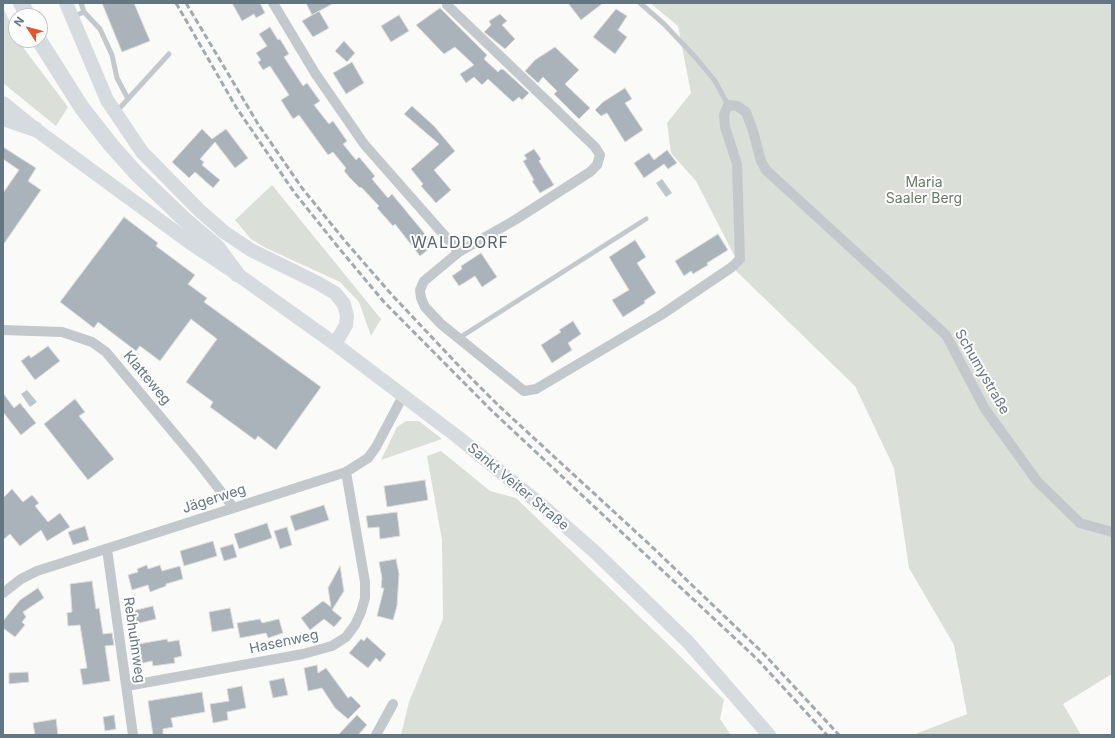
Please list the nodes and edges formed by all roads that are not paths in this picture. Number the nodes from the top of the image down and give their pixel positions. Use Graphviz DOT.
graph roads {
  1 [pos="66,3"];
  2 [pos="81,3"];
  3 [pos="273,3"];
  4 [pos="640,3"];
  5 [pos="446,4"];
  6 [pos="77,15"];
  7 [pos="44,48"];
  8 [pos="170,54"];
  9 [pos="128,99"];
  10 [pos="3,103"];
  11 [pos="728,105"];
  12 [pos="115,113"];
  13 [pos="3,118"];
  14 [pos="35,129"];
  15 [pos="646,219"];
  16 [pos="459,252"];
  17 [pos="237,274"];
  18 [pos="3,330"];
  19 [pos="459,338"];
  20 [pos="335,344"];
  21 [pos="403,396"];
  22 [pos="346,472"];
  23 [pos="233,507"];
  24 [pos="1112,532"];
  25 [pos="107,549"];
  26 [pos="3,593"];
  27 [pos="126,686"];
  28 [pos="393,704"];
  29 [pos="133,735"];
  30 [pos="376,735"];
  31 [pos="769,735"];
  1 -- 6 [label="main road"];
  2 -- 6 [label="lane"];
  3 -- 16 [label="street"];
  4 -- 11 [label="lane"];
  5 -- 16 [label="street"];
  6 -- 9 [label="lane"];
  6 -- 12 [label="main road"];
  7 -- 17 [label="highway"];
  8 -- 9 [label="lane"];
  9 -- 12 [label="lane"];
  10 -- 14 [label="main road, Sankt Veiter Straße"];
  11 -- 19 [label="street"];
  11 -- 24 [label="street, Schumystraße"];
  12 -- 20 [label="main road"];
  13 -- 14 [label="highway"];
  14 -- 17 [label="main road, Sankt Veiter Straße"];
  15 -- 19 [label="lane"];
  16 -- 19 [label="street"];
  17 -- 20 [label="main road, Sankt Veiter Straße"];
  18 -- 23 [label="street, Klatteweg"];
  20 -- 21 [label="main road, Sankt Veiter Straße"];
  21 -- 22 [label="street, Jägerweg"];
  21 -- 31 [label="main road, Sankt Veiter Straße"];
  22 -- 23 [label="street, Jägerweg"];
  22 -- 27 [label="street, Hasenweg"];
  23 -- 25 [label="street, Jägerweg"];
  25 -- 26 [label="street, Jägerweg"];
  25 -- 27 [label="street, Rebhuhnweg"];
  27 -- 29 [label="street, Rebhuhnweg"];
  28 -- 30 [label="street"];
}
